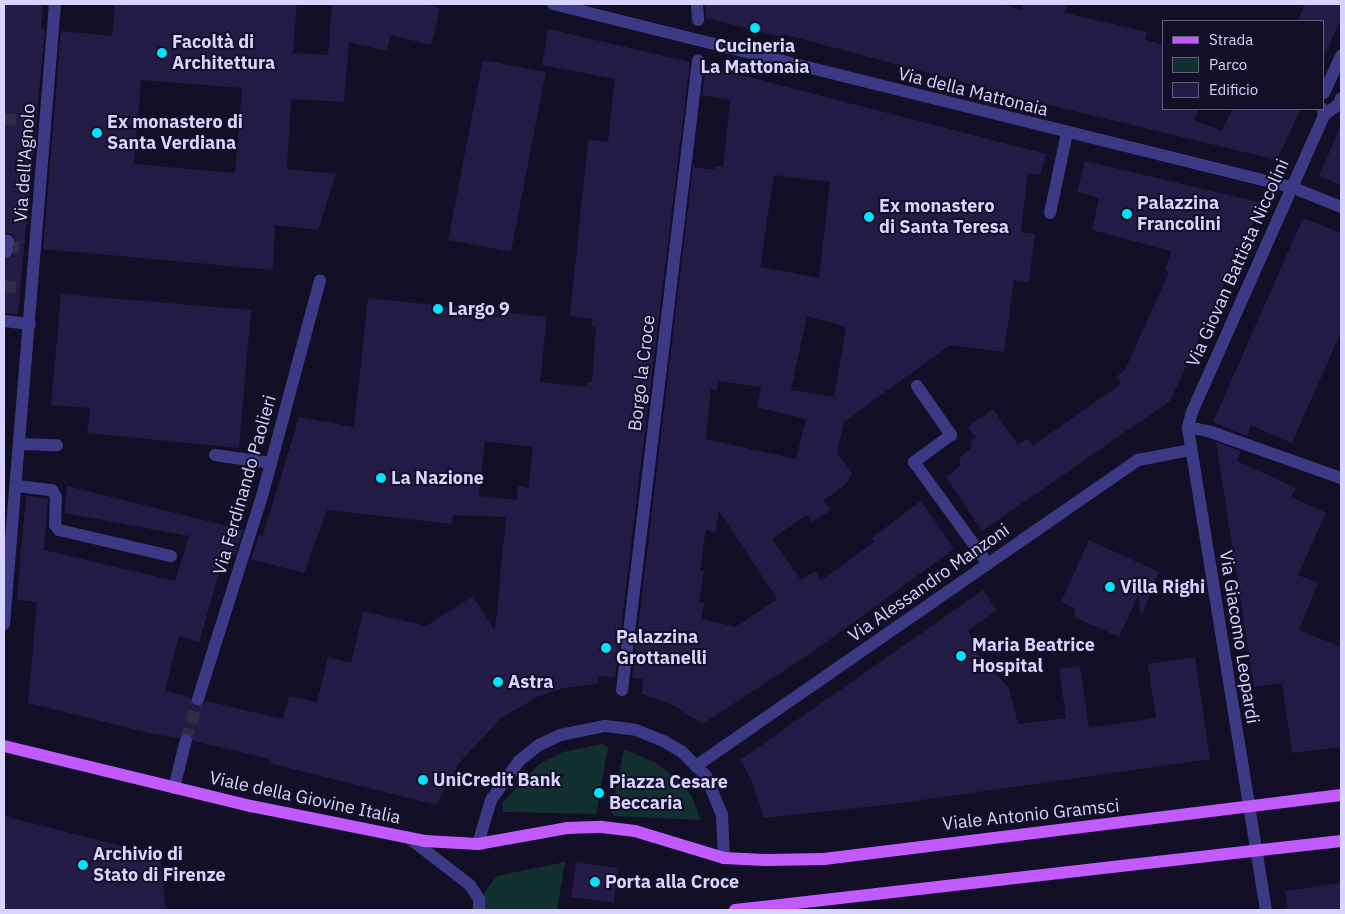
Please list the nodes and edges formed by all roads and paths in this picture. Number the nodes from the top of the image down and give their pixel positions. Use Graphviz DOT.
graph roads {
  1 [pos="55,4"];
  2 [pos="553,4"];
  3 [pos="697,4"];
  4 [pos="698,20"];
  5 [pos="1341,56"];
  6 [pos="698,60"];
  7 [pos="1325,91"];
  8 [pos="1341,98"];
  9 [pos="1323,112"];
  10 [pos="1067,133"];
  11 [pos="1291,187"];
  12 [pos="1341,207"];
  13 [pos="1050,213"];
  14 [pos="4,240"];
  15 [pos="4,252"];
  16 [pos="320,280"];
  17 [pos="4,321"];
  18 [pos="30,324"];
  19 [pos="916,386"];
  20 [pos="1188,427"];
  21 [pos="21,444"];
  22 [pos="57,445"];
  23 [pos="1191,450"];
  24 [pos="215,456"];
  25 [pos="271,463"];
  26 [pos="1341,478"];
  27 [pos="17,486"];
  28 [pos="171,556"];
  29 [pos="988,564"];
  30 [pos="4,624"];
  31 [pos="622,690"];
  32 [pos="198,699"];
  33 [pos="186,740"];
  34 [pos="4,746"];
  35 [pos="696,766"];
  36 [pos="174,788"];
  37 [pos="1341,796"];
  38 [pos="1249,807"];
  39 [pos="410,838"];
  40 [pos="1341,841"];
  41 [pos="478,844"];
  42 [pos="1257,852"];
  43 [pos="724,858"];
  44 [pos="479,910"];
  45 [pos="740,910"];
  46 [pos="1266,910"];
  1 -- 18 [label="street, Via dell'Agnolo"];
  2 -- 10 [label="street, Via della Mattonaia"];
  3 -- 4 [label="street"];
  5 -- 7 [label="street"];
  6 -- 31 [label="street, Borgo la Croce"];
  8 -- 9 [label="street, Via Giovan Battista Niccolini"];
  9 -- 11 [label="street, Via Giovan Battista Niccolini"];
  10 -- 11 [label="street, Via della Mattonaia"];
  10 -- 13 [label="street"];
  11 -- 12 [label="street, Via della Mattonaia"];
  11 -- 20 [label="street, Via Giovan Battista Niccolini"];
  14 -- 15 [label="street"];
  16 -- 25 [label="street, Via Ferdinando Paolieri"];
  17 -- 18 [label="street"];
  18 -- 21 [label="street, Via dell'Agnolo"];
  19 -- 29 [label="street"];
  20 -- 23 [label="street, Via Giacomo Leopardi"];
  20 -- 26 [label="street"];
  21 -- 22 [label="street"];
  21 -- 27 [label="street, Via dell'Agnolo"];
  23 -- 29 [label="street, Via Alessandro Manzoni"];
  23 -- 38 [label="street, Via Giacomo Leopardi"];
  24 -- 25 [label="street"];
  25 -- 32 [label="street, Via Ferdinando Paolieri"];
  27 -- 28 [label="street"];
  27 -- 30 [label="street, Via dell'Agnolo"];
  29 -- 35 [label="street, Via Alessandro Manzoni"];
  33 -- 36 [label="street"];
  34 -- 36 [label="main road, Viale della Giovine Italia"];
  35 -- 41 [label="street"];
  35 -- 43 [label="street"];
  36 -- 39 [label="main road, Viale della Giovine Italia"];
  37 -- 38 [label="main road, Viale Antonio Gramsci"];
  38 -- 42 [label="street, Via Giacomo Leopardi"];
  38 -- 43 [label="main road, Viale Antonio Gramsci"];
  39 -- 41 [label="main road, Viale della Giovine Italia"];
  39 -- 44 [label="street"];
  40 -- 42 [label="main road"];
  41 -- 43 [label="main road, Viale della Giovine Italia"];
  42 -- 45 [label="main road"];
  42 -- 46 [label="street, Via Giacomo Leopardi"];
}
